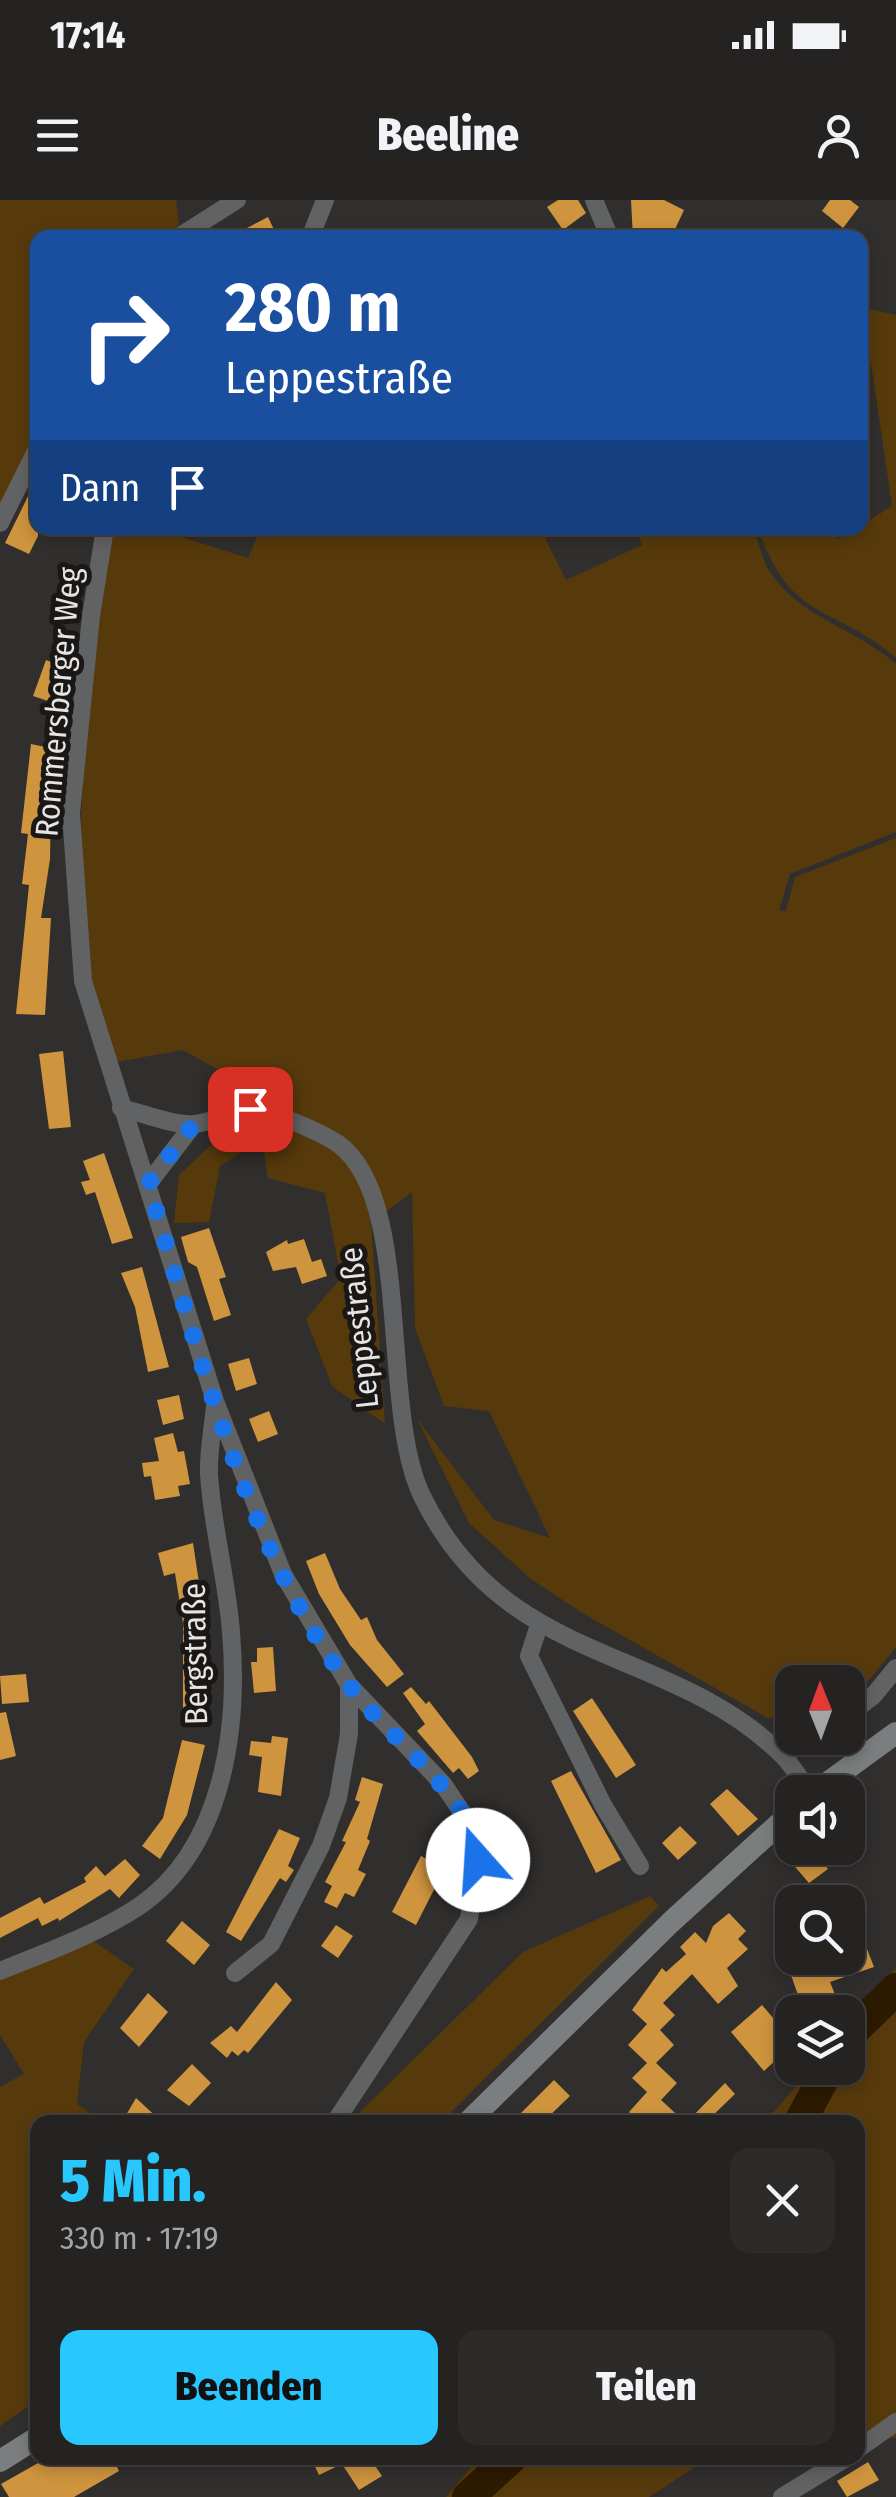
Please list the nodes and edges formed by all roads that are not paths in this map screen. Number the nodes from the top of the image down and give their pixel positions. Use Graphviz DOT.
graph roads {
  1 [pos="238,200"];
  2 [pos="325,200"];
  3 [pos="594,200"];
  4 [pos="190,230"];
  5 [pos="313,230"];
  6 [pos="607,230"];
  7 [pos="30,463"];
  8 [pos="0,523"];
  9 [pos="104,535"];
  10 [pos="121,1108"];
  11 [pos="193,1125"];
  12 [pos="148,1184"];
  13 [pos="216,1401"];
  14 [pos="539,1625"];
  15 [pos="896,1668"];
  16 [pos="350,1685"];
  17 [pos="865,1702"];
  18 [pos="896,1733"];
  19 [pos="784,1756"];
  20 [pos="799,1775"];
  21 [pos="836,1775"];
  22 [pos="775,1827"];
  23 [pos="640,1866"];
  24 [pos="0,1971"];
  25 [pos="236,1972"];
  26 [pos="340,2115"];
  27 [pos="475,2115"];
  28 [pos="896,2422"];
  29 [pos="30,2442"];
  30 [pos="865,2444"];
  31 [pos="0,2461"];
  32 [pos="835,2465"];
  33 [pos="782,2497"];
  1 -- 4 [label="street"];
  2 -- 5 [label="street"];
  3 -- 6 [label="street"];
  7 -- 8 [label="street"];
  9 -- 10 [label="street, Rommersberger Weg"];
  10 -- 11 [label="street, Leppestraße"];
  10 -- 12 [label="street, Rommersberger Weg"];
  11 -- 12 [label="street"];
  11 -- 14 [label="street, Leppestraße"];
  12 -- 13 [label="street, Rommersberger Weg"];
  13 -- 16 [label="street, Rommersberger Weg"];
  13 -- 24 [label="street, Bergstraße"];
  14 -- 19 [label="street, Leppestraße"];
  14 -- 23 [label="street"];
  15 -- 17 [label="street"];
  16 -- 25 [label="street"];
  16 -- 26 [label="street, Rommersberger Weg"];
  18 -- 21 [label="main road, Leppestraße"];
  19 -- 20 [label="street, Leppestraße"];
  22 -- 27 [label="main road"];
  28 -- 30 [label="street"];
  29 -- 31 [label="main road"];
  32 -- 33 [label="street"];
}
